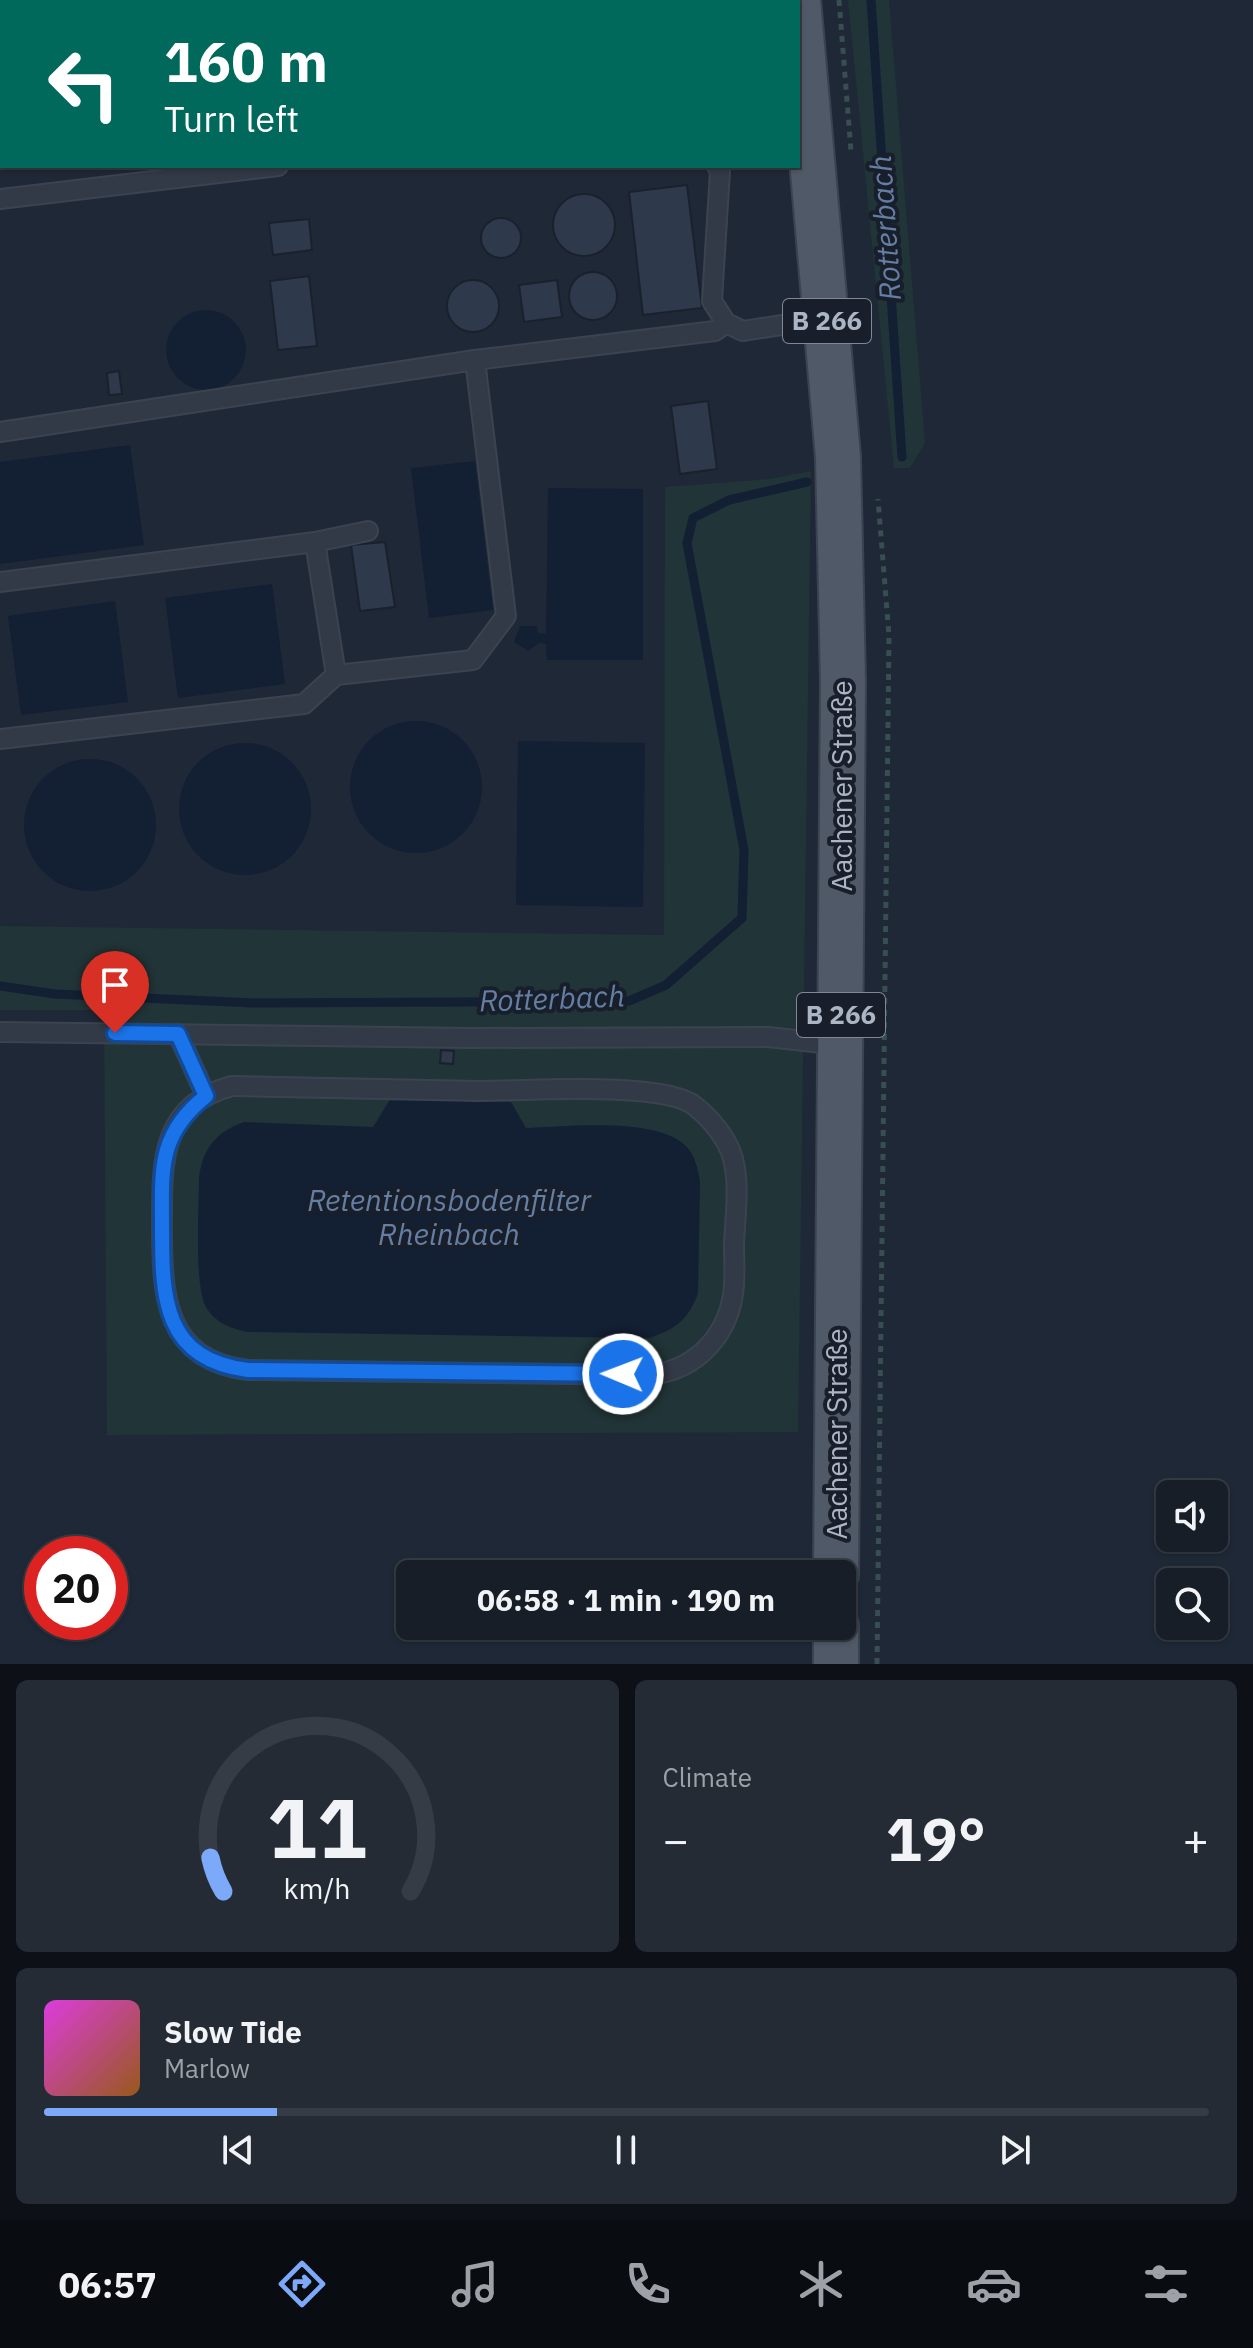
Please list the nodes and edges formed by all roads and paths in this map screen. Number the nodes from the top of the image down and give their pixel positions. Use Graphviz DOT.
graph roads {
  1 [pos="800,23"];
  2 [pos="261,168"];
  3 [pos="718,168"];
  4 [pos="0,199"];
  5 [pos="826,318"];
  6 [pos="726,323"];
  7 [pos="475,360"];
  8 [pos="0,432"];
  9 [pos="368,531"];
  10 [pos="315,542"];
  11 [pos="0,582"];
  12 [pos="336,675"];
  13 [pos="0,739"];
  14 [pos="0,1032"];
  15 [pos="178,1034"];
  16 [pos="840,1045"];
  17 [pos="206,1096"];
  18 [pos="836,1560"];
  19 [pos="836,1640"];
  20 [pos="836,1664"];
  1 -- 5 [label="main road, Aachener Straße / B 266"];
  2 -- 4 [label="lane"];
  3 -- 6 [label="lane"];
  5 -- 6 [label="lane"];
  5 -- 16 [label="main road, Aachener Straße / B 266"];
  6 -- 7 [label="lane"];
  7 -- 8 [label="lane"];
  7 -- 12 [label="lane"];
  9 -- 10 [label="lane"];
  10 -- 11 [label="lane"];
  10 -- 12 [label="lane"];
  12 -- 13 [label="lane"];
  14 -- 15 [label="lane"];
  15 -- 16 [label="lane"];
  15 -- 17 [label="lane"];
  16 -- 18 [label="main road, Aachener Straße / B 266"];
  17 -- 17 [label="lane"];
  19 -- 20 [label="main road"];
}
